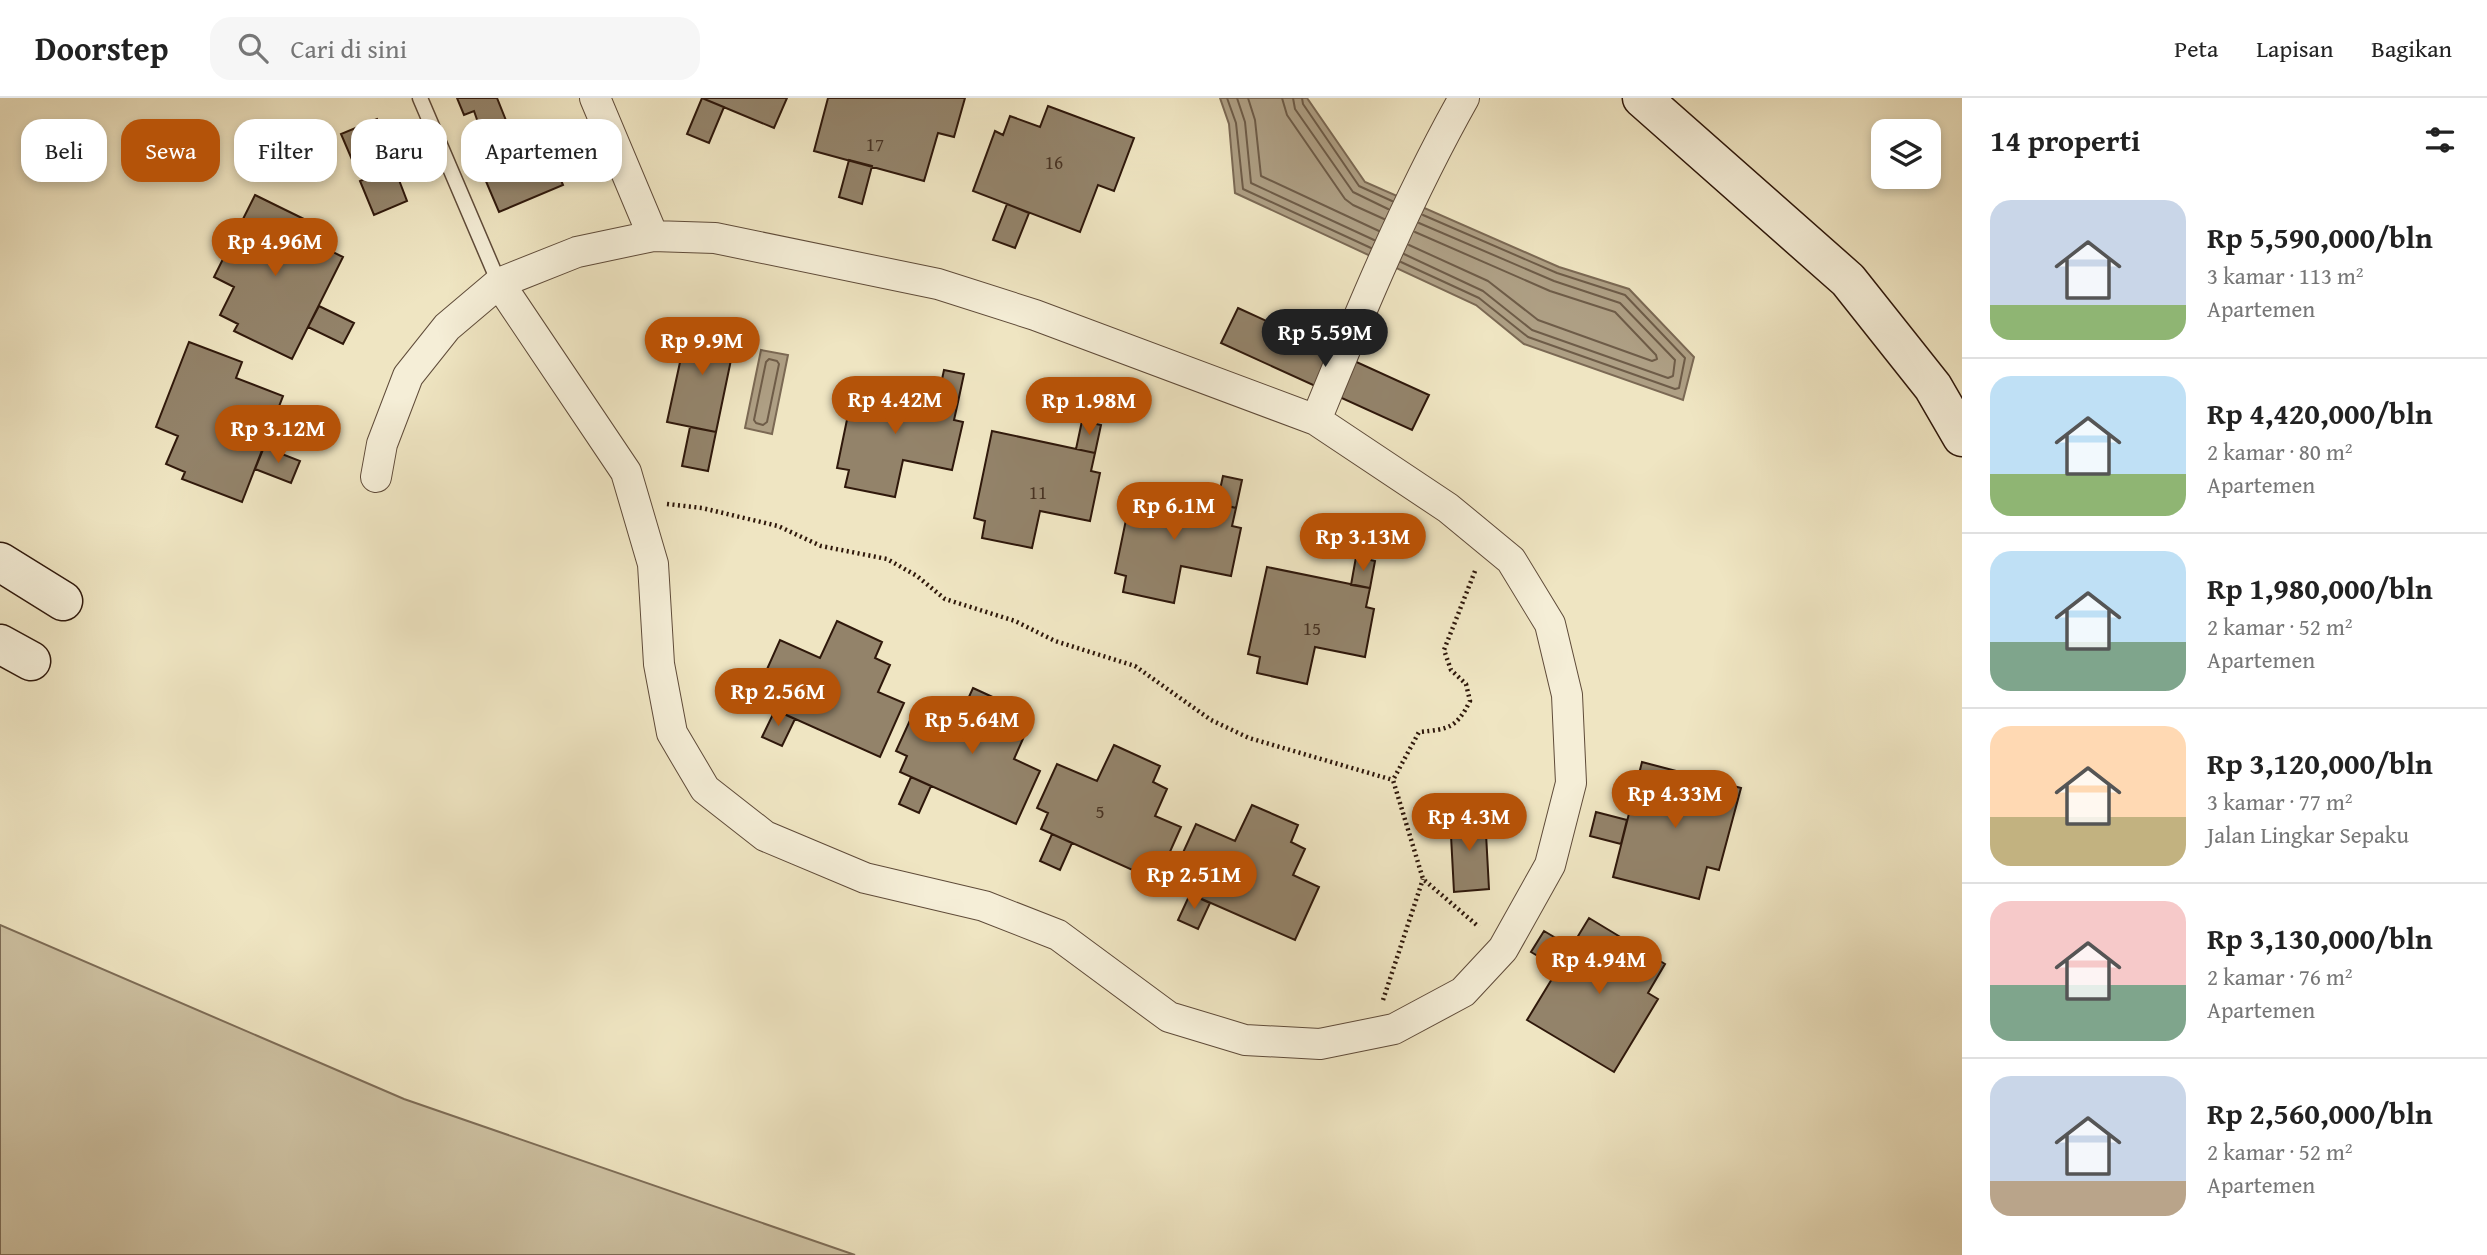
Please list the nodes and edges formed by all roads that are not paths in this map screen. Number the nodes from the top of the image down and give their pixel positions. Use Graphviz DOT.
graph roads {
  1 [pos="421,98"];
  2 [pos="595,98"];
  3 [pos="1464,98"];
  4 [pos="1642,98"];
  5 [pos="653,236"];
  6 [pos="499,283"];
  7 [pos="1316,419"];
  8 [pos="1962,437"];
  9 [pos="376,477"];
  10 [pos="0,562"];
  11 [pos="63,601"];
  1 -- 6 [label="lane"];
  2 -- 5 [label="street"];
  3 -- 7 [label="street"];
  4 -- 8 [label="street"];
  5 -- 6 [label="street"];
  5 -- 7 [label="street"];
  6 -- 7 [label="street"];
  6 -- 9 [label="street"];
  10 -- 11 [label="street"];
}
